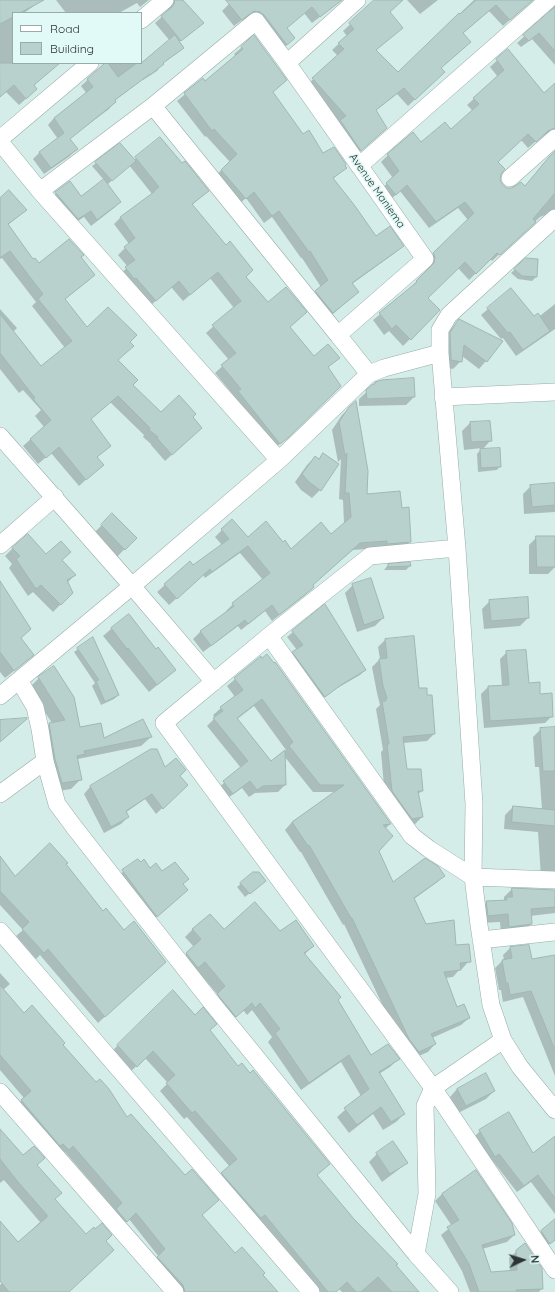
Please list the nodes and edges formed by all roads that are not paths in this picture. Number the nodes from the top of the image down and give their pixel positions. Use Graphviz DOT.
graph roads {
  1 [pos="165,0"];
  2 [pos="357,0"];
  3 [pos="548,0"];
  4 [pos="142,19"];
  5 [pos="287,63"];
  6 [pos="89,64"];
  7 [pos="153,106"];
  8 [pos="555,138"];
  9 [pos="0,139"];
  10 [pos="0,142"];
  11 [pos="359,166"];
  12 [pos="510,178"];
  13 [pos="40,191"];
  14 [pos="555,218"];
  15 [pos="338,335"];
  16 [pos="440,353"];
  17 [pos="369,374"];
  18 [pos="555,392"];
  19 [pos="443,396"];
  20 [pos="0,436"];
  21 [pos="279,460"];
  22 [pos="55,497"];
  23 [pos="0,545"];
  24 [pos="457,548"];
  25 [pos="132,586"];
  26 [pos="269,636"];
  27 [pos="19,680"];
  28 [pos="214,682"];
  29 [pos="0,696"];
  30 [pos="45,761"];
  31 [pos="0,794"];
  32 [pos="474,877"];
  33 [pos="555,880"];
  34 [pos="0,931"];
  35 [pos="555,932"];
  36 [pos="481,940"];
  37 [pos="503,1040"];
  38 [pos="433,1088"];
  39 [pos="0,1092"];
  40 [pos="555,1110"];
  41 [pos="416,1254"];
  42 [pos="555,1270"];
  43 [pos="175,1292"];
  44 [pos="311,1292"];
  45 [pos="450,1292"];
  1 -- 4 [label="street"];
  2 -- 5 [label="street"];
  3 -- 11 [label="street"];
  5 -- 7 [label="street, Avenue Maniema"];
  5 -- 11 [label="street, Avenue Maniema"];
  6 -- 9 [label="street"];
  7 -- 13 [label="street"];
  7 -- 15 [label="street"];
  8 -- 12 [label="street"];
  10 -- 13 [label="street"];
  11 -- 15 [label="street, Avenue Maniema"];
  13 -- 21 [label="street"];
  14 -- 16 [label="street"];
  15 -- 17 [label="street"];
  16 -- 17 [label="street"];
  16 -- 19 [label="street"];
  17 -- 21 [label="street"];
  18 -- 19 [label="street"];
  19 -- 24 [label="street"];
  20 -- 22 [label="street"];
  21 -- 25 [label="street"];
  22 -- 23 [label="street"];
  22 -- 25 [label="street"];
  24 -- 26 [label="street"];
  24 -- 32 [label="street"];
  25 -- 27 [label="street"];
  25 -- 28 [label="street"];
  26 -- 28 [label="street"];
  26 -- 32 [label="street"];
  27 -- 29 [label="street"];
  27 -- 30 [label="street"];
  28 -- 38 [label="street"];
  30 -- 31 [label="street"];
  30 -- 41 [label="street"];
  32 -- 33 [label="street"];
  32 -- 36 [label="street"];
  34 -- 44 [label="street"];
  35 -- 36 [label="street"];
  36 -- 37 [label="street"];
  37 -- 38 [label="street"];
  37 -- 40 [label="street"];
  38 -- 41 [label="street"];
  38 -- 42 [label="street"];
  39 -- 43 [label="street"];
  41 -- 45 [label="street"];
}
